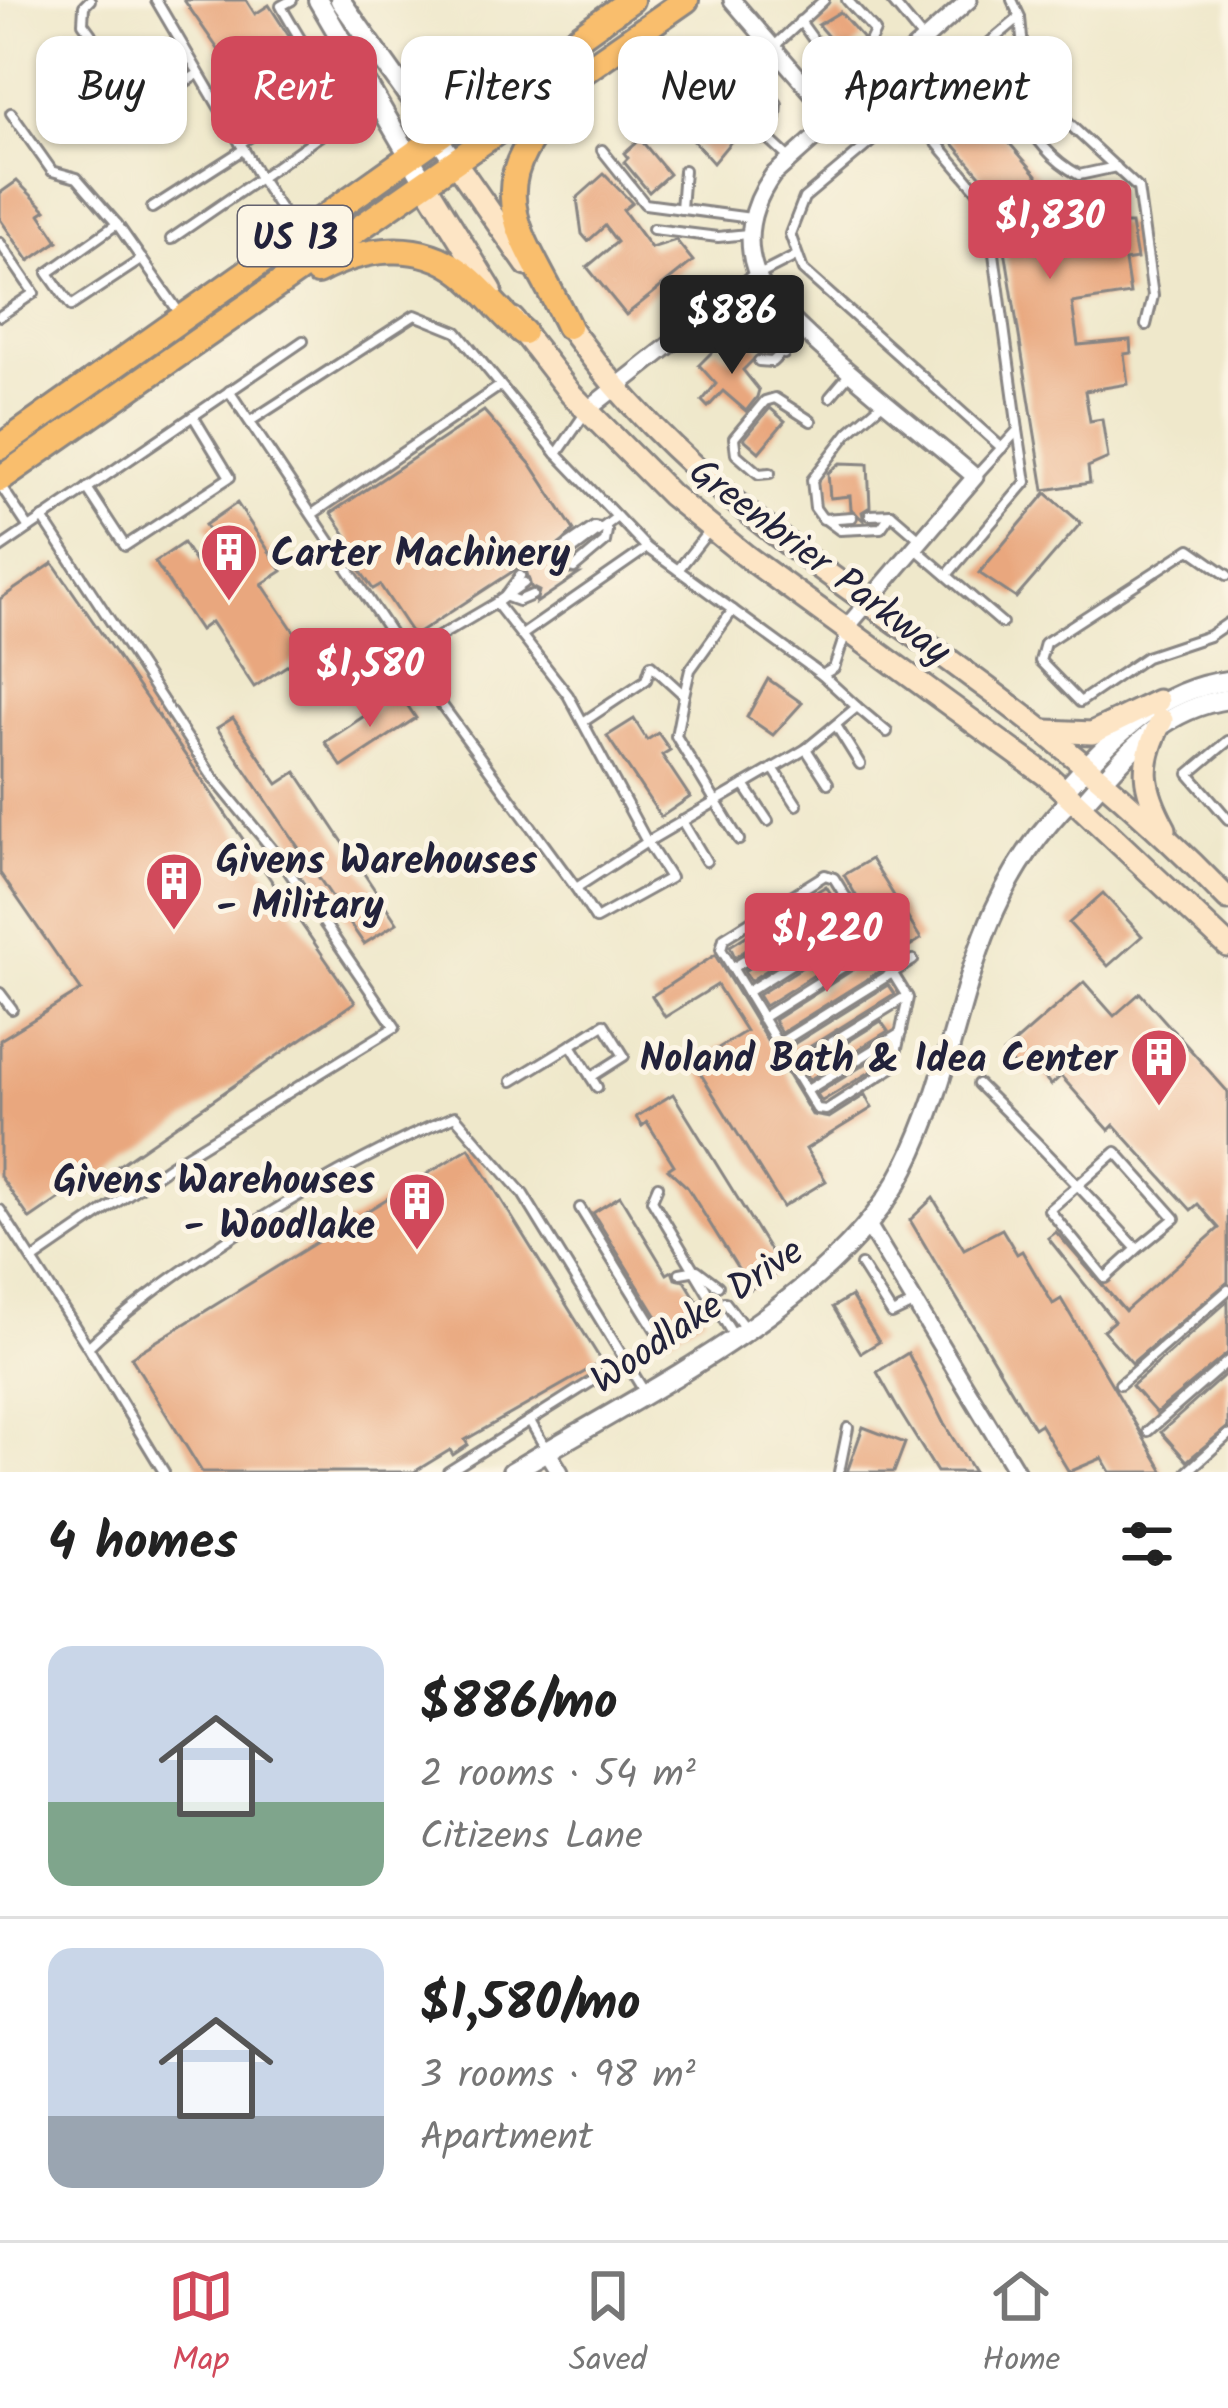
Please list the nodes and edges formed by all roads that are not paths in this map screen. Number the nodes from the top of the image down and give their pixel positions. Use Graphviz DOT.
graph roads {
  1 [pos="91,0"];
  2 [pos="156,0"];
  3 [pos="292,0"];
  4 [pos="318,0"];
  5 [pos="340,0"];
  6 [pos="631,0"];
  7 [pos="732,0"];
  8 [pos="824,0"];
  9 [pos="848,0"];
  10 [pos="891,0"];
  11 [pos="969,0"];
  12 [pos="1012,0"];
  13 [pos="279,3"];
  14 [pos="677,6"];
  15 [pos="1019,16"];
  16 [pos="800,21"];
  17 [pos="91,34"];
  18 [pos="297,36"];
  19 [pos="338,36"];
  20 [pos="581,36"];
  21 [pos="763,36"];
  22 [pos="811,36"];
  23 [pos="873,36"];
  24 [pos="920,36"];
  25 [pos="928,36"];
  26 [pos="995,36"];
  27 [pos="1021,36"];
  28 [pos="778,41"];
  29 [pos="778,54"];
  30 [pos="199,74"];
  31 [pos="187,81"];
  32 [pos="802,81"];
  33 [pos="401,88"];
  34 [pos="377,104"];
  35 [pos="11,113"];
  36 [pos="1072,125"];
  37 [pos="245,144"];
  38 [pos="308,144"];
  39 [pos="431,144"];
  40 [pos="440,144"];
  41 [pos="774,144"];
  42 [pos="806,144"];
  43 [pos="868,144"];
  44 [pos="937,144"];
  45 [pos="1040,144"];
  46 [pos="242,146"];
  47 [pos="602,150"];
  48 [pos="410,158"];
  49 [pos="790,159"];
  50 [pos="454,162"];
  51 [pos="1117,167"];
  52 [pos="684,170"];
  53 [pos="260,178"];
  54 [pos="425,183"];
  55 [pos="152,208"];
  56 [pos="681,209"];
  57 [pos="117,224"];
  58 [pos="751,226"];
  59 [pos="652,229"];
  60 [pos="297,235"];
  61 [pos="170,239"];
  62 [pos="0,243"];
  63 [pos="796,256"];
  64 [pos="142,259"];
  65 [pos="757,276"];
  66 [pos="679,292"];
  67 [pos="0,316"];
  68 [pos="182,316"];
  69 [pos="702,320"];
  70 [pos="1146,325"];
  71 [pos="568,326"];
  72 [pos="805,329"];
  73 [pos="523,332"];
  74 [pos="303,340"];
  75 [pos="182,353"];
  76 [pos="784,354"];
  77 [pos="759,361"];
  78 [pos="853,370"];
  79 [pos="500,386"];
  80 [pos="614,389"];
  81 [pos="229,391"];
  82 [pos="830,397"];
  83 [pos="887,399"];
  84 [pos="586,410"];
  85 [pos="193,416"];
  86 [pos="252,420"];
  87 [pos="811,421"];
  88 [pos="1018,430"];
  89 [pos="0,447"];
  90 [pos="1002,448"];
  91 [pos="557,454"];
  92 [pos="770,473"];
  93 [pos="975,477"];
  94 [pos="0,482"];
  95 [pos="87,488"];
  96 [pos="314,513"];
  97 [pos="891,514"];
  98 [pos="870,515"];
  99 [pos="617,517"];
  100 [pos="852,517"];
  101 [pos="43,518"];
  102 [pos="823,519"];
  103 [pos="29,528"];
  104 [pos="607,529"];
  105 [pos="711,529"];
  106 [pos="918,544"];
  107 [pos="0,548"];
  108 [pos="647,548"];
  109 [pos="564,552"];
  110 [pos="574,568"];
  111 [pos="678,570"];
  112 [pos="1228,574"];
  113 [pos="947,575"];
  114 [pos="522,580"];
  115 [pos="532,595"];
  116 [pos="506,596"];
  117 [pos="496,603"];
  118 [pos="868,603"];
  119 [pos="733,610"];
  120 [pos="1002,623"];
  121 [pos="1228,623"];
  122 [pos="846,628"];
  123 [pos="522,635"];
  124 [pos="406,656"];
  125 [pos="822,675"];
  126 [pos="1228,681"];
  127 [pos="684,695"];
  128 [pos="1228,699"];
  129 [pos="857,707"];
  130 [pos="1160,711"];
  131 [pos="584,722"];
  132 [pos="837,728"];
  133 [pos="1040,729"];
  134 [pos="887,732"];
  135 [pos="1228,741"];
  136 [pos="806,748"];
  137 [pos="860,764"];
  138 [pos="773,768"];
  139 [pos="1095,774"];
  140 [pos="828,783"];
  141 [pos="744,785"];
  142 [pos="1072,798"];
  143 [pos="715,802"];
  144 [pos="797,805"];
  145 [pos="1228,819"];
  146 [pos="682,821"];
  147 [pos="767,821"];
  148 [pos="739,840"];
  149 [pos="647,842"];
  150 [pos="1174,845"];
  151 [pos="706,861"];
  152 [pos="576,888"];
  153 [pos="847,898"];
  154 [pos="1228,899"];
  155 [pos="860,920"];
  156 [pos="876,946"];
  157 [pos="1228,946"];
  158 [pos="913,960"];
  159 [pos="733,968"];
  160 [pos="892,972"];
  161 [pos="0,992"];
  162 [pos="747,992"];
  163 [pos="907,996"];
  164 [pos="11,1009"];
  165 [pos="762,1018"];
  166 [pos="901,1033"];
  167 [pos="778,1044"];
  168 [pos="571,1045"];
  169 [pos="792,1067"];
  170 [pos="591,1077"];
  171 [pos="512,1082"];
  172 [pos="978,1084"];
  173 [pos="597,1087"];
  174 [pos="806,1091"];
  175 [pos="1078,1185"];
  176 [pos="658,1186"];
  177 [pos="580,1208"];
  178 [pos="0,1210"];
  179 [pos="868,1225"];
  180 [pos="1138,1250"];
  181 [pos="34,1259"];
  182 [pos="861,1264"];
  183 [pos="694,1270"];
  184 [pos="680,1273"];
  185 [pos="718,1286"];
  186 [pos="1228,1290"];
  187 [pos="712,1300"];
  188 [pos="915,1303"];
  189 [pos="700,1306"];
  190 [pos="664,1328"];
  191 [pos="739,1332"];
  192 [pos="88,1347"];
  193 [pos="624,1361"];
  194 [pos="1228,1361"];
  195 [pos="1120,1384"];
  196 [pos="644,1391"];
  197 [pos="530,1421"];
  198 [pos="848,1428"];
  199 [pos="1148,1431"];
  200 [pos="1228,1435"];
  201 [pos="547,1451"];
  202 [pos="164,1472"];
  203 [pos="448,1472"];
  204 [pos="512,1472"];
  205 [pos="560,1472"];
  206 [pos="839,1472"];
  207 [pos="1017,1472"];
  208 [pos="1186,1472"];
  1 -- 17 [label="lane"];
  2 -- 30 [label="lane"];
  3 -- 13 [label="lane"];
  4 -- 19 [label="street"];
  5 -- 33 [label="street"];
  6 -- 20 [label="main road, US 13"];
  7 -- 21 [label="street"];
  8 -- 16 [label="lane"];
  9 -- 23 [label="lane"];
  10 -- 24 [label="lane"];
  11 -- 25 [label="street"];
  12 -- 15 [label="lane"];
  13 -- 18 [label="lane"];
  14 -- 50 [label="main road, US 13"];
  14 -- 71 [label="main road"];
  15 -- 26 [label="lane"];
  15 -- 27 [label="lane"];
  16 -- 22 [label="lane"];
  16 -- 28 [label="lane"];
  29 -- 32 [label="street"];
  30 -- 31 [label="lane"];
  30 -- 46 [label="lane"];
  34 -- 48 [label="street"];
  35 -- 57 [label="lane"];
  36 -- 51 [label="lane"];
  37 -- 46 [label="lane"];
  38 -- 53 [label="lane"];
  39 -- 48 [label="main road, US 13"];
  40 -- 50 [label="street"];
  41 -- 49 [label="lane"];
  42 -- 49 [label="street"];
  43 -- 63 [label="lane"];
  44 -- 88 [label="lane"];
  45 -- 51 [label="lane"];
  46 -- 53 [label="lane"];
  46 -- 55 [label="lane"];
  47 -- 56 [label="lane"];
  48 -- 54 [label="street"];
  48 -- 60 [label="main road, US 13"];
  49 -- 58 [label="street"];
  50 -- 54 [label="main road, US 13"];
  50 -- 71 [label="main road, Greenbrier Parkway"];
  51 -- 70 [label="lane"];
  52 -- 56 [label="lane"];
  53 -- 60 [label="lane"];
  53 -- 61 [label="lane"];
  54 -- 73 [label="main road, Greenbrier Parkway"];
  54 -- 75 [label="main road, US 13"];
  56 -- 58 [label="lane"];
  57 -- 64 [label="lane"];
  57 -- 64 [label="lane"];
  58 -- 59 [label="lane"];
  58 -- 65 [label="street"];
  60 -- 68 [label="main road, US 13"];
  62 -- 67 [label="lane"];
  63 -- 65 [label="lane"];
  63 -- 90 [label="lane"];
  64 -- 68 [label="lane"];
  65 -- 69 [label="street"];
  65 -- 72 [label="street"];
  66 -- 69 [label="lane"];
  68 -- 89 [label="main road, US 13"];
  69 -- 76 [label="lane"];
  69 -- 80 [label="street"];
  71 -- 80 [label="main road, Greenbrier Parkway"];
  72 -- 76 [label="lane"];
  72 -- 78 [label="street"];
  73 -- 75 [label="main road"];
  73 -- 84 [label="main road, Greenbrier Parkway"];
  74 -- 81 [label="lane"];
  75 -- 94 [label="main road, US 13"];
  76 -- 77 [label="lane"];
  78 -- 82 [label="lane"];
  78 -- 83 [label="street"];
  79 -- 86 [label="lane"];
  79 -- 91 [label="lane"];
  79 -- 96 [label="lane"];
  80 -- 84 [label="street"];
  80 -- 118 [label="main road, Greenbrier Parkway"];
  81 -- 85 [label="lane"];
  81 -- 86 [label="lane"];
  83 -- 93 [label="street"];
  83 -- 102 [label="lane"];
  84 -- 91 [label="lane"];
  84 -- 105 [label="main road, Greenbrier Parkway"];
  85 -- 95 [label="lane"];
  85 -- 95 [label="lane"];
  86 -- 96 [label="lane"];
  87 -- 92 [label="lane"];
  88 -- 90 [label="lane"];
  88 -- 113 [label="lane"];
  90 -- 93 [label="lane"];
  91 -- 99 [label="lane"];
  93 -- 106 [label="street"];
  94 -- 103 [label="lane"];
  95 -- 101 [label="lane"];
  96 -- 124 [label="lane"];
  97 -- 98 [label="lane"];
  97 -- 102 [label="lane"];
  97 -- 106 [label="lane"];
  99 -- 104 [label="lane"];
  99 -- 108 [label="lane"];
  100 -- 102 [label="lane"];
  101 -- 103 [label="lane"];
  101 -- 181 [label="lane"];
  103 -- 107 [label="lane"];
  104 -- 109 [label="lane"];
  104 -- 110 [label="lane"];
  105 -- 111 [label="lane"];
  105 -- 122 [label="main road, Greenbrier Parkway"];
  106 -- 113 [label="lane"];
  106 -- 118 [label="street"];
  108 -- 111 [label="lane"];
  108 -- 123 [label="lane"];
  111 -- 119 [label="lane"];
  112 -- 121 [label="lane"];
  113 -- 120 [label="lane"];
  114 -- 116 [label="lane"];
  115 -- 116 [label="lane"];
  116 -- 117 [label="lane"];
  117 -- 123 [label="lane"];
  117 -- 124 [label="lane"];
  118 -- 122 [label="street"];
  118 -- 133 [label="main road, Greenbrier Parkway"];
  119 -- 125 [label="lane"];
  119 -- 127 [label="lane"];
  122 -- 125 [label="lane"];
  122 -- 142 [label="main road, Greenbrier Parkway"];
  123 -- 131 [label="lane"];
  124 -- 152 [label="lane"];
  125 -- 129 [label="lane"];
  126 -- 130 [label="street, Woodlake Drive"];
  127 -- 131 [label="lane"];
  127 -- 143 [label="lane"];
  128 -- 130 [label="street, Woodlake Drive"];
  129 -- 132 [label="lane"];
  129 -- 134 [label="lane"];
  130 -- 133 [label="main road"];
  130 -- 139 [label="street, Woodlake Drive"];
  130 -- 150 [label="main road"];
  131 -- 149 [label="lane"];
  132 -- 136 [label="lane"];
  132 -- 137 [label="lane"];
  133 -- 139 [label="main road, Greenbrier Parkway"];
  135 -- 145 [label="lane"];
  136 -- 138 [label="lane"];
  136 -- 140 [label="lane"];
  138 -- 141 [label="lane"];
  138 -- 144 [label="lane"];
  139 -- 142 [label="street, Woodlake Drive"];
  139 -- 150 [label="main road, Greenbrier Parkway"];
  141 -- 143 [label="lane"];
  141 -- 147 [label="lane"];
  142 -- 157 [label="main road, Greenbrier Parkway"];
  142 -- 179 [label="street, Woodlake Drive"];
  143 -- 146 [label="lane"];
  143 -- 148 [label="lane"];
  146 -- 149 [label="lane"];
  146 -- 151 [label="lane"];
  149 -- 152 [label="lane"];
  149 -- 152 [label="lane"];
  150 -- 154 [label="main road, Greenbrier Parkway"];
  153 -- 155 [label="lane"];
  153 -- 159 [label="lane"];
  153 -- 159 [label="lane"];
  155 -- 156 [label="lane"];
  155 -- 162 [label="lane"];
  156 -- 160 [label="lane"];
  156 -- 165 [label="lane"];
  158 -- 160 [label="lane"];
  159 -- 162 [label="lane"];
  160 -- 163 [label="lane"];
  160 -- 167 [label="lane"];
  161 -- 164 [label="lane"];
  162 -- 165 [label="lane"];
  163 -- 166 [label="lane"];
  163 -- 169 [label="lane"];
  165 -- 167 [label="lane"];
  166 -- 174 [label="lane"];
  166 -- 174 [label="lane"];
  167 -- 169 [label="lane"];
  168 -- 170 [label="lane"];
  168 -- 170 [label="lane"];
  168 -- 171 [label="lane"];
  169 -- 174 [label="lane"];
  170 -- 173 [label="lane"];
  172 -- 175 [label="lane"];
  175 -- 180 [label="lane"];
  175 -- 180 [label="lane"];
  175 -- 180 [label="lane"];
  176 -- 183 [label="lane"];
  177 -- 190 [label="lane"];
  178 -- 181 [label="lane"];
  179 -- 188 [label="street"];
  179 -- 191 [label="street, Woodlake Drive"];
  181 -- 192 [label="lane"];
  182 -- 188 [label="lane"];
  183 -- 184 [label="lane"];
  183 -- 185 [label="lane"];
  183 -- 187 [label="lane"];
  186 -- 195 [label="lane"];
  187 -- 189 [label="lane"];
  187 -- 191 [label="lane"];
  188 -- 207 [label="street"];
  191 -- 196 [label="street, Woodlake Drive"];
  192 -- 193 [label="lane"];
  192 -- 202 [label="lane"];
  193 -- 196 [label="lane"];
  193 -- 197 [label="lane"];
  194 -- 199 [label="lane"];
  196 -- 201 [label="street, Woodlake Drive"];
  197 -- 201 [label="lane"];
  197 -- 203 [label="lane"];
  198 -- 206 [label="lane"];
  200 -- 208 [label="lane"];
  201 -- 204 [label="street, Woodlake Drive"];
  201 -- 205 [label="street"];
}
